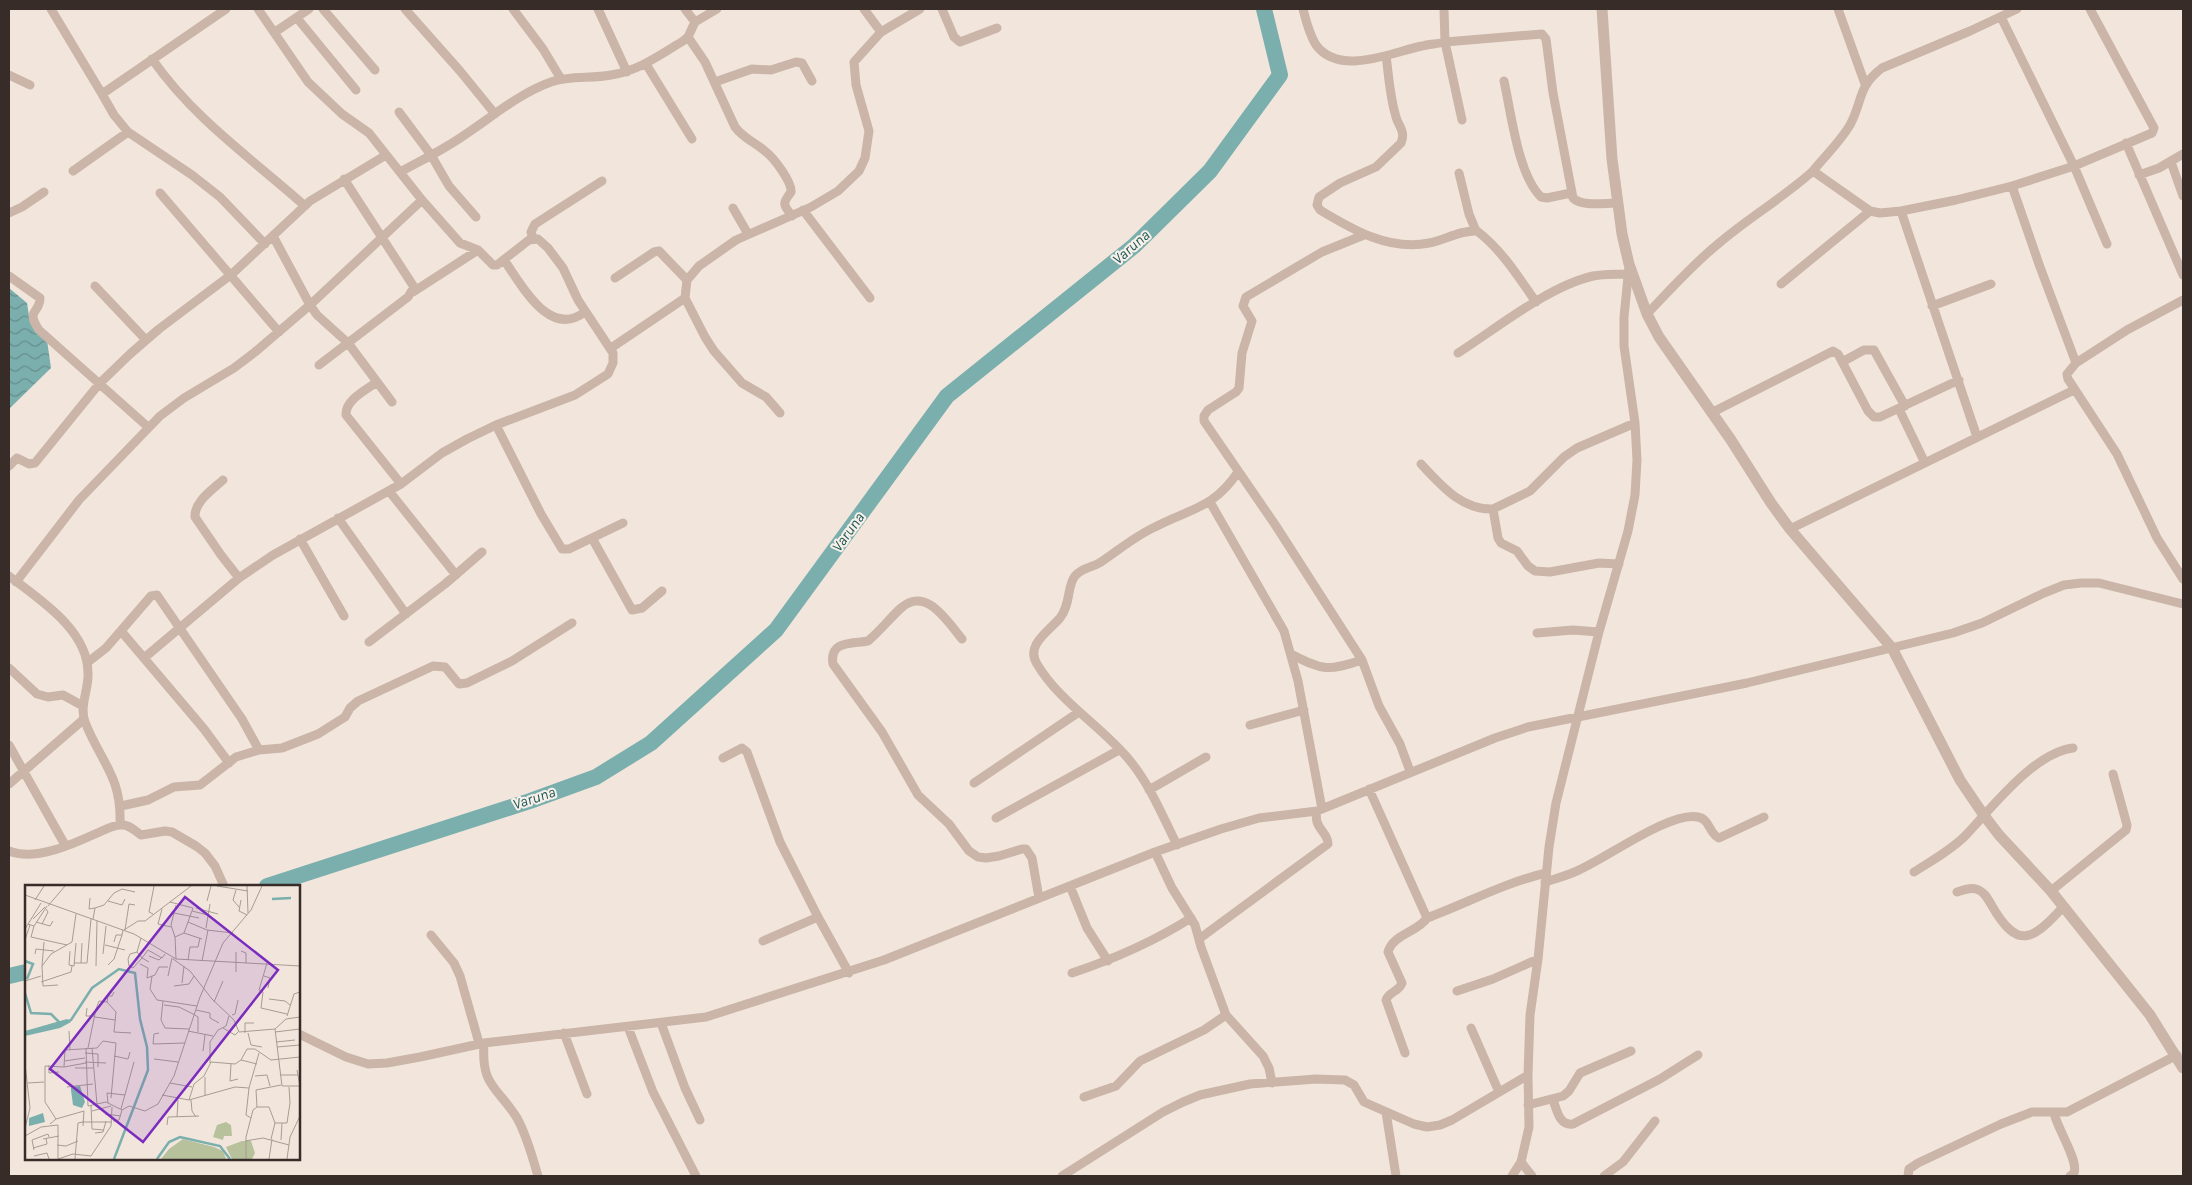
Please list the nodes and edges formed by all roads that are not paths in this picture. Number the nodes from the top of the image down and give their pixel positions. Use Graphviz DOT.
graph roads {
  1 [pos="51,9"];
  2 [pos="226,9"];
  3 [pos="258,9"];
  4 [pos="309,9"];
  5 [pos="323,9"];
  6 [pos="513,9"];
  7 [pos="598,9"];
  8 [pos="685,9"];
  9 [pos="717,9"];
  10 [pos="864,9"];
  11 [pos="920,9"];
  12 [pos="942,9"];
  13 [pos="1303,9"];
  14 [pos="1444,9"];
  15 [pos="1602,9"];
  16 [pos="1838,9"];
  17 [pos="2017,9"];
  18 [pos="2090,9"];
  19 [pos="405,10"];
  20 [pos="2000,17"];
  21 [pos="297,18"];
  22 [pos="696,22"];
  23 [pos="997,28"];
  24 [pos="275,32"];
  25 [pos="881,32"];
  26 [pos="688,37"];
  27 [pos="1445,42"];
  28 [pos="1386,56"];
  29 [pos="152,59"];
  30 [pos="646,64"];
  31 [pos="375,70"];
  32 [pos="627,72"];
  33 [pos="9,75"];
  34 [pos="561,79"];
  35 [pos="812,81"];
  36 [pos="1504,81"];
  37 [pos="715,82"];
  38 [pos="30,84"];
  39 [pos="1865,84"];
  40 [pos="356,90"];
  41 [pos="102,94"];
  42 [pos="399,112"];
  43 [pos="495,114"];
  44 [pos="1462,120"];
  45 [pos="128,132"];
  46 [pos="692,139"];
  47 [pos="2126,143"];
  48 [pos="2183,154"];
  49 [pos="386,155"];
  50 [pos="431,156"];
  51 [pos="2171,162"];
  52 [pos="2074,166"];
  53 [pos="73,171"];
  54 [pos="1813,171"];
  55 [pos="400,172"];
  56 [pos="1459,173"];
  57 [pos="2139,175"];
  58 [pos="344,179"];
  59 [pos="602,181"];
  60 [pos="2012,186"];
  61 [pos="44,192"];
  62 [pos="160,193"];
  63 [pos="1571,193"];
  64 [pos="2183,196"];
  65 [pos="422,200"];
  66 [pos="1617,203"];
  67 [pos="305,206"];
  68 [pos="733,208"];
  69 [pos="804,210"];
  70 [pos="1870,211"];
  71 [pos="1901,211"];
  72 [pos="9,213"];
  73 [pos="792,216"];
  74 [pos="476,217"];
  75 [pos="1476,231"];
  76 [pos="748,234"];
  77 [pos="1364,235"];
  78 [pos="273,236"];
  79 [pos="382,237"];
  80 [pos="533,238"];
  81 [pos="265,244"];
  82 [pos="2107,244"];
  83 [pos="478,250"];
  84 [pos="504,260"];
  85 [pos="1629,269"];
  86 [pos="232,274"];
  87 [pos="2183,275"];
  88 [pos="9,276"];
  89 [pos="615,278"];
  90 [pos="687,280"];
  91 [pos="1782,284"];
  92 [pos="1991,284"];
  93 [pos="95,286"];
  94 [pos="413,292"];
  95 [pos="685,298"];
  96 [pos="870,298"];
  97 [pos="2183,300"];
  98 [pos="1536,302"];
  99 [pos="310,305"];
  100 [pos="1932,306"];
  101 [pos="585,312"];
  102 [pos="1646,314"];
  103 [pos="279,332"];
  104 [pos="146,340"];
  105 [pos="348,342"];
  106 [pos="611,348"];
  107 [pos="1458,353"];
  108 [pos="1842,362"];
  109 [pos="2076,363"];
  110 [pos="319,366"];
  111 [pos="1959,380"];
  112 [pos="377,382"];
  113 [pos="99,384"];
  114 [pos="2074,390"];
  115 [pos="392,402"];
  116 [pos="1902,407"];
  117 [pos="1711,412"];
  118 [pos="780,413"];
  119 [pos="1635,423"];
  120 [pos="496,425"];
  121 [pos="148,427"];
  122 [pos="1978,437"];
  123 [pos="1925,463"];
  124 [pos="1421,464"];
  125 [pos="9,466"];
  126 [pos="1238,472"];
  127 [pos="223,480"];
  128 [pos="401,484"];
  129 [pos="389,490"];
  130 [pos="1210,502"];
  131 [pos="1493,509"];
  132 [pos="338,518"];
  133 [pos="623,523"];
  134 [pos="1790,529"];
  135 [pos="592,538"];
  136 [pos="300,539"];
  137 [pos="482,552"];
  138 [pos="1619,564"];
  139 [pos="456,575"];
  140 [pos="239,578"];
  141 [pos="13,579"];
  142 [pos="2183,579"];
  143 [pos="662,590"];
  144 [pos="2183,604"];
  145 [pos="406,614"];
  146 [pos="344,616"];
  147 [pos="572,623"];
  148 [pos="180,628"];
  149 [pos="121,631"];
  150 [pos="1599,632"];
  151 [pos="1537,633"];
  152 [pos="962,638"];
  153 [pos="369,642"];
  154 [pos="1892,648"];
  155 [pos="1291,654"];
  156 [pos="144,658"];
  157 [pos="1362,660"];
  158 [pos="88,662"];
  159 [pos="9,668"];
  160 [pos="83,706"];
  161 [pos="1304,710"];
  162 [pos="1079,712"];
  163 [pos="84,719"];
  164 [pos="1576,719"];
  165 [pos="1250,725"];
  166 [pos="9,745"];
  167 [pos="2073,748"];
  168 [pos="259,750"];
  169 [pos="1119,750"];
  170 [pos="1206,757"];
  171 [pos="723,758"];
  172 [pos="228,763"];
  173 [pos="24,770"];
  174 [pos="1410,771"];
  175 [pos="2113,774"];
  176 [pos="974,783"];
  177 [pos="9,784"];
  178 [pos="1369,789"];
  179 [pos="1149,790"];
  180 [pos="121,806"];
  181 [pos="1319,810"];
  182 [pos="1983,814"];
  183 [pos="1764,817"];
  184 [pos="996,818"];
  185 [pos="120,824"];
  186 [pos="65,845"];
  187 [pos="1177,845"];
  188 [pos="9,851"];
  189 [pos="1155,852"];
  190 [pos="1914,872"];
  191 [pos="1546,877"];
  192 [pos="224,885"];
  193 [pos="1070,886"];
  194 [pos="2051,891"];
  195 [pos="1957,892"];
  196 [pos="1039,898"];
  197 [pos="2063,906"];
  198 [pos="818,917"];
  199 [pos="1191,918"];
  200 [pos="1427,918"];
  201 [pos="430,935"];
  202 [pos="1199,939"];
  203 [pos="764,941"];
  204 [pos="1538,959"];
  205 [pos="1108,961"];
  206 [pos="849,972"];
  207 [pos="1072,973"];
  208 [pos="1457,991"];
  209 [pos="1226,1016"];
  210 [pos="661,1023"];
  211 [pos="628,1027"];
  212 [pos="1471,1028"];
  213 [pos="564,1033"];
  214 [pos="300,1034"];
  215 [pos="482,1043"];
  216 [pos="1631,1051"];
  217 [pos="1405,1053"];
  218 [pos="1698,1055"];
  219 [pos="2177,1055"];
  220 [pos="2183,1068"];
  221 [pos="1528,1075"];
  222 [pos="1272,1083"];
  223 [pos="1499,1092"];
  224 [pos="586,1094"];
  225 [pos="1084,1097"];
  226 [pos="1553,1100"];
  227 [pos="1528,1105"];
  228 [pos="1386,1112"];
  229 [pos="2054,1113"];
  230 [pos="700,1120"];
  231 [pos="1654,1121"];
  232 [pos="1521,1162"];
  233 [pos="538,1176"];
  234 [pos="696,1176"];
  235 [pos="1062,1176"];
  236 [pos="1396,1176"];
  237 [pos="1512,1176"];
  238 [pos="1532,1176"];
  239 [pos="1604,1176"];
  240 [pos="1908,1176"];
  241 [pos="2070,1176"];
  1 -- 41 [label="street"];
  2 -- 29 [label="street"];
  3 -- 24 [label="street"];
  4 -- 21 [label="street"];
  5 -- 31 [label="street"];
  6 -- 34 [label="street"];
  7 -- 32 [label="street"];
  8 -- 22 [label="street"];
  9 -- 22 [label="street"];
  10 -- 25 [label="street"];
  11 -- 25 [label="street"];
  12 -- 23 [label="street"];
  13 -- 28 [label="street"];
  14 -- 27 [label="street"];
  15 -- 66 [label="street"];
  16 -- 39 [label="street"];
  17 -- 20 [label="street"];
  18 -- 47 [label="street"];
  19 -- 43 [label="street"];
  20 -- 39 [label="street"];
  20 -- 52 [label="street"];
  21 -- 24 [label="street"];
  21 -- 40 [label="street"];
  22 -- 26 [label="street"];
  24 -- 49 [label="street"];
  25 -- 69 [label="street"];
  26 -- 30 [label="street"];
  26 -- 37 [label="street"];
  27 -- 28 [label="street"];
  27 -- 44 [label="street"];
  27 -- 63 [label="street"];
  28 -- 77 [label="street"];
  29 -- 41 [label="street"];
  29 -- 67 [label="street"];
  30 -- 32 [label="street"];
  30 -- 46 [label="street"];
  32 -- 34 [label="street"];
  33 -- 38 [label="street"];
  34 -- 43 [label="street"];
  35 -- 37 [label="street"];
  36 -- 63 [label="street"];
  37 -- 73 [label="street"];
  39 -- 54 [label="street"];
  41 -- 45 [label="street"];
  42 -- 50 [label="street"];
  43 -- 50 [label="street"];
  45 -- 53 [label="street"];
  45 -- 81 [label="street"];
  47 -- 52 [label="street"];
  47 -- 57 [label="street"];
  48 -- 51 [label="street"];
  49 -- 55 [label="street"];
  49 -- 58 [label="street"];
  50 -- 55 [label="street"];
  50 -- 74 [label="street"];
  51 -- 57 [label="street"];
  51 -- 64 [label="street"];
  52 -- 60 [label="street"];
  52 -- 82 [label="street"];
  54 -- 70 [label="street"];
  54 -- 102 [label="street"];
  55 -- 65 [label="street"];
  56 -- 75 [label="street"];
  57 -- 87 [label="street"];
  58 -- 67 [label="street"];
  58 -- 79 [label="street"];
  59 -- 80 [label="street"];
  60 -- 71 [label="street"];
  60 -- 109 [label="street"];
  61 -- 72 [label="street"];
  62 -- 86 [label="street"];
  63 -- 66 [label="street"];
  65 -- 79 [label="street"];
  65 -- 83 [label="street"];
  66 -- 85 [label="street"];
  67 -- 78 [label="street"];
  68 -- 76 [label="street"];
  69 -- 73 [label="street"];
  69 -- 96 [label="street"];
  70 -- 71 [label="street"];
  70 -- 91 [label="street"];
  71 -- 100 [label="street"];
  73 -- 76 [label="street"];
  75 -- 77 [label="street"];
  75 -- 98 [label="street"];
  76 -- 90 [label="street"];
  77 -- 126 [label="street"];
  78 -- 81 [label="street"];
  78 -- 99 [label="street"];
  79 -- 94 [label="street"];
  79 -- 99 [label="street"];
  80 -- 84 [label="street"];
  80 -- 101 [label="street"];
  81 -- 86 [label="street"];
  83 -- 84 [label="street"];
  83 -- 94 [label="street"];
  84 -- 101 [label="street"];
  85 -- 98 [label="street"];
  85 -- 102 [label="street"];
  85 -- 119 [label="street"];
  86 -- 103 [label="street"];
  86 -- 104 [label="street"];
  88 -- 113 [label="street"];
  89 -- 90 [label="street"];
  90 -- 95 [label="street"];
  92 -- 100 [label="street"];
  93 -- 104 [label="street"];
  94 -- 105 [label="street"];
  95 -- 106 [label="street"];
  95 -- 118 [label="street"];
  97 -- 109 [label="street"];
  98 -- 107 [label="street"];
  99 -- 103 [label="street"];
  99 -- 105 [label="street"];
  100 -- 111 [label="street"];
  101 -- 106 [label="street"];
  102 -- 117 [label="street"];
  103 -- 121 [label="street"];
  104 -- 113 [label="street"];
  105 -- 110 [label="street"];
  105 -- 112 [label="street"];
  106 -- 120 [label="street"];
  108 -- 116 [label="street"];
  108 -- 116 [label="street"];
  108 -- 117 [label="street"];
  109 -- 114 [label="street"];
  111 -- 116 [label="street"];
  111 -- 122 [label="street"];
  112 -- 115 [label="street"];
  112 -- 128 [label="street"];
  113 -- 121 [label="street"];
  113 -- 125 [label="street"];
  114 -- 122 [label="street"];
  114 -- 142 [label="street"];
  116 -- 123 [label="street"];
  117 -- 134 [label="street"];
  119 -- 131 [label="street"];
  119 -- 138 [label="street"];
  120 -- 128 [label="street"];
  120 -- 135 [label="street"];
  121 -- 141 [label="street"];
  122 -- 123 [label="street"];
  123 -- 134 [label="street"];
  124 -- 131 [label="street"];
  126 -- 130 [label="street"];
  126 -- 157 [label="street"];
  127 -- 140 [label="street"];
  128 -- 129 [label="street"];
  129 -- 132 [label="street"];
  129 -- 139 [label="street"];
  130 -- 155 [label="street"];
  130 -- 162 [label="street"];
  131 -- 138 [label="street"];
  132 -- 136 [label="street"];
  132 -- 145 [label="street"];
  133 -- 135 [label="street"];
  134 -- 154 [label="street"];
  135 -- 143 [label="street"];
  136 -- 140 [label="street"];
  136 -- 146 [label="street"];
  137 -- 139 [label="street"];
  138 -- 150 [label="street"];
  139 -- 145 [label="street"];
  140 -- 148 [label="street"];
  141 -- 158 [label="street"];
  144 -- 154 [label="street"];
  145 -- 153 [label="street"];
  147 -- 168 [label="street"];
  148 -- 149 [label="street"];
  148 -- 156 [label="street"];
  148 -- 168 [label="street"];
  149 -- 156 [label="street"];
  149 -- 158 [label="street"];
  150 -- 151 [label="street"];
  150 -- 164 [label="street"];
  152 -- 196 [label="street"];
  154 -- 164 [label="street"];
  154 -- 182 [label="street"];
  155 -- 157 [label="street"];
  155 -- 161 [label="street"];
  156 -- 172 [label="street"];
  157 -- 174 [label="street"];
  158 -- 160 [label="street"];
  159 -- 160 [label="street"];
  160 -- 163 [label="street"];
  161 -- 165 [label="street"];
  161 -- 181 [label="street"];
  162 -- 169 [label="street"];
  162 -- 176 [label="street"];
  163 -- 173 [label="street"];
  163 -- 180 [label="street"];
  164 -- 174 [label="street"];
  164 -- 191 [label="street"];
  166 -- 173 [label="street"];
  167 -- 182 [label="street"];
  168 -- 172 [label="street"];
  169 -- 179 [label="street"];
  169 -- 184 [label="street"];
  170 -- 179 [label="street"];
  171 -- 198 [label="street"];
  172 -- 180 [label="street"];
  173 -- 177 [label="street"];
  173 -- 186 [label="street"];
  174 -- 178 [label="street"];
  175 -- 194 [label="street"];
  178 -- 181 [label="street"];
  178 -- 200 [label="street"];
  179 -- 187 [label="street"];
  180 -- 185 [label="street"];
  181 -- 187 [label="street"];
  181 -- 202 [label="street"];
  182 -- 190 [label="street"];
  182 -- 194 [label="street"];
  183 -- 191 [label="street"];
  185 -- 186 [label="street"];
  185 -- 192 [label="street"];
  186 -- 188 [label="street"];
  187 -- 189 [label="street"];
  189 -- 193 [label="street"];
  189 -- 199 [label="street"];
  191 -- 200 [label="street"];
  191 -- 204 [label="street"];
  193 -- 196 [label="street"];
  193 -- 205 [label="street"];
  194 -- 197 [label="street"];
  195 -- 197 [label="street"];
  196 -- 206 [label="street"];
  197 -- 219 [label="street"];
  198 -- 203 [label="street"];
  198 -- 206 [label="street"];
  199 -- 202 [label="street"];
  199 -- 205 [label="street"];
  200 -- 217 [label="street"];
  201 -- 215 [label="street"];
  202 -- 209 [label="street"];
  204 -- 208 [label="street"];
  204 -- 221 [label="street"];
  205 -- 207 [label="street"];
  206 -- 210 [label="street"];
  209 -- 222 [label="street"];
  209 -- 225 [label="street"];
  210 -- 211 [label="street"];
  210 -- 230 [label="street"];
  211 -- 213 [label="street"];
  211 -- 234 [label="street"];
  212 -- 223 [label="street"];
  213 -- 215 [label="street"];
  213 -- 224 [label="street"];
  214 -- 215 [label="street"];
  215 -- 233 [label="street"];
  216 -- 226 [label="street"];
  218 -- 226 [label="street"];
  219 -- 220 [label="street"];
  219 -- 229 [label="street"];
  221 -- 223 [label="street"];
  221 -- 227 [label="street"];
  222 -- 228 [label="street"];
  222 -- 235 [label="street"];
  223 -- 228 [label="street"];
  226 -- 227 [label="street"];
  227 -- 232 [label="street"];
  228 -- 236 [label="street"];
  229 -- 240 [label="street"];
  229 -- 241 [label="street"];
  231 -- 239 [label="street"];
  232 -- 237 [label="street"];
  232 -- 238 [label="street"];
}
